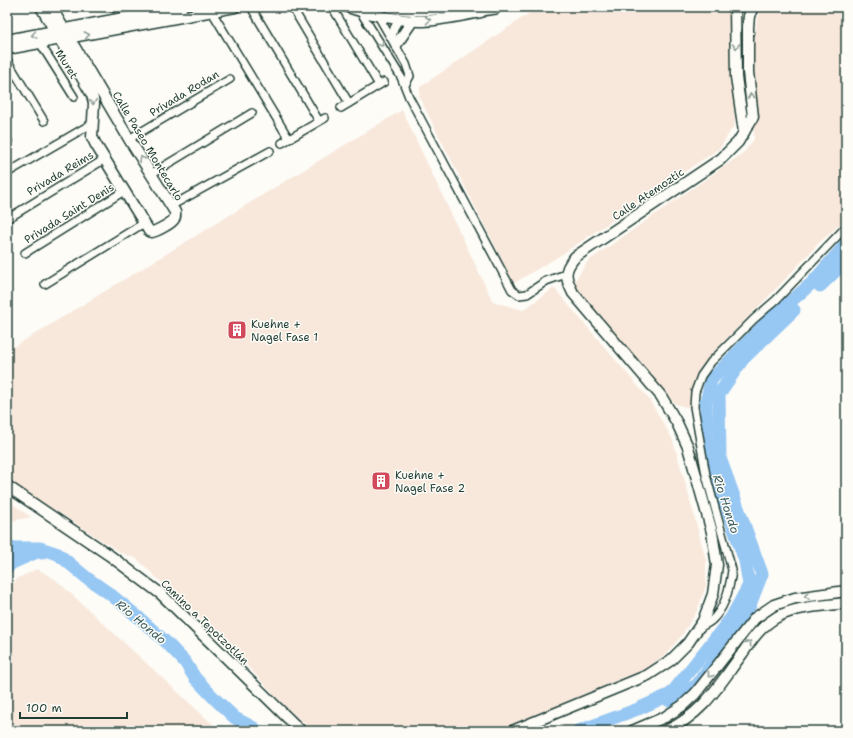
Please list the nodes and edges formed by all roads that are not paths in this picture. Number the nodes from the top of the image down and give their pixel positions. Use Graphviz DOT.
graph roads {
  1 [pos="41,7"];
  2 [pos="52,7"];
  3 [pos="182,7"];
  4 [pos="235,7"];
  5 [pos="251,7"];
  6 [pos="292,7"];
  7 [pos="332,7"];
  8 [pos="348,7"];
  9 [pos="390,7"];
  10 [pos="457,7"];
  11 [pos="498,7"];
  12 [pos="736,7"];
  13 [pos="753,7"];
  14 [pos="359,9"];
  15 [pos="197,10"];
  16 [pos="480,10"];
  17 [pos="374,11"];
  18 [pos="212,12"];
  19 [pos="400,18"];
  20 [pos="413,20"];
  21 [pos="62,35"];
  22 [pos="7,40"];
  23 [pos="394,42"];
  24 [pos="40,44"];
  25 [pos="7,49"];
  26 [pos="7,60"];
  27 [pos="230,79"];
  28 [pos="405,85"];
  29 [pos="74,97"];
  30 [pos="349,103"];
  31 [pos="341,108"];
  32 [pos="252,114"];
  33 [pos="44,121"];
  34 [pos="92,123"];
  35 [pos="744,132"];
  36 [pos="130,139"];
  37 [pos="289,139"];
  38 [pos="282,143"];
  39 [pos="270,151"];
  40 [pos="105,159"];
  41 [pos="7,173"];
  42 [pos="151,174"];
  43 [pos="124,191"];
  44 [pos="171,206"];
  45 [pos="7,219"];
  46 [pos="144,223"];
  47 [pos="846,227"];
  48 [pos="25,253"];
  49 [pos="566,274"];
  50 [pos="45,284"];
  51 [pos="7,486"];
  52 [pos="846,591"];
  53 [pos="846,603"];
  54 [pos="697,629"];
  55 [pos="301,731"];
  56 [pos="512,731"];
  57 [pos="632,731"];
  58 [pos="666,731"];
  1 -- 21 [label="main road, Calle Paseo Montecarlo"];
  2 -- 21 [label="main road, Calle Paseo Montecarlo"];
  3 -- 21 [label="main road"];
  4 -- 18 [label="main road"];
  5 -- 37 [label="street"];
  6 -- 30 [label="street"];
  7 -- 30 [label="street"];
  8 -- 14 [label="main road"];
  9 -- 10 [label="main road"];
  11 -- 16 [label="street"];
  12 -- 35 [label="main road, one-way"];
  35 -- 13 [label="main road, Calle Atemoztic, one-way"];
  14 -- 17 [label="main road"];
  14 -- 28 [label="street, one-way"];
  15 -- 18 [label="main road"];
  21 -- 15 [label="main road, one-way"];
  20 -- 16 [label="main road, one-way"];
  17 -- 19 [label="main road"];
  17 -- 23 [label="street"];
  18 -- 37 [label="street"];
  19 -- 20 [label="main road"];
  19 -- 23 [label="street"];
  20 -- 23 [label="main road"];
  21 -- 22 [label="main road, one-way"];
  21 -- 24 [label="main road"];
  21 -- 34 [label="main road, Calle Paseo Montecarlo, one-way"];
  21 -- 36 [label="main road, Calle Paseo Montecarlo"];
  23 -- 28 [label="street"];
  24 -- 25 [label="main road"];
  24 -- 29 [label="street, Muret"];
  26 -- 33 [label="street"];
  27 -- 36 [label="street, Privada Rodan"];
  28 -- 49 [label="street"];
  30 -- 31 [label="street"];
  32 -- 42 [label="street"];
  34 -- 40 [label="main road, Calle Paseo Montecarlo"];
  34 -- 41 [label="street"];
  35 -- 49 [label="main road, Calle Atemoztic"];
  42 -- 36 [label="main road, Calle Paseo Montecarlo, one-way"];
  37 -- 38 [label="street"];
  39 -- 44 [label="street"];
  40 -- 43 [label="main road, Calle Paseo Montecarlo"];
  40 -- 45 [label="street, Privada Reims"];
  42 -- 44 [label="main road, Calle Paseo Montecarlo"];
  43 -- 46 [label="main road, Calle Paseo Montecarlo"];
  43 -- 48 [label="street, Privada Saint Denis"];
  44 -- 46 [label="main road, Calle Paseo Montecarlo"];
  46 -- 50 [label="street"];
  47 -- 54 [label="street"];
  49 -- 54 [label="main road"];
  51 -- 55 [label="main road, Camino a Tepotzotlán"];
  52 -- 57 [label="main road, one-way"];
  58 -- 53 [label="main road, one-way"];
  54 -- 56 [label="main road"];
}
